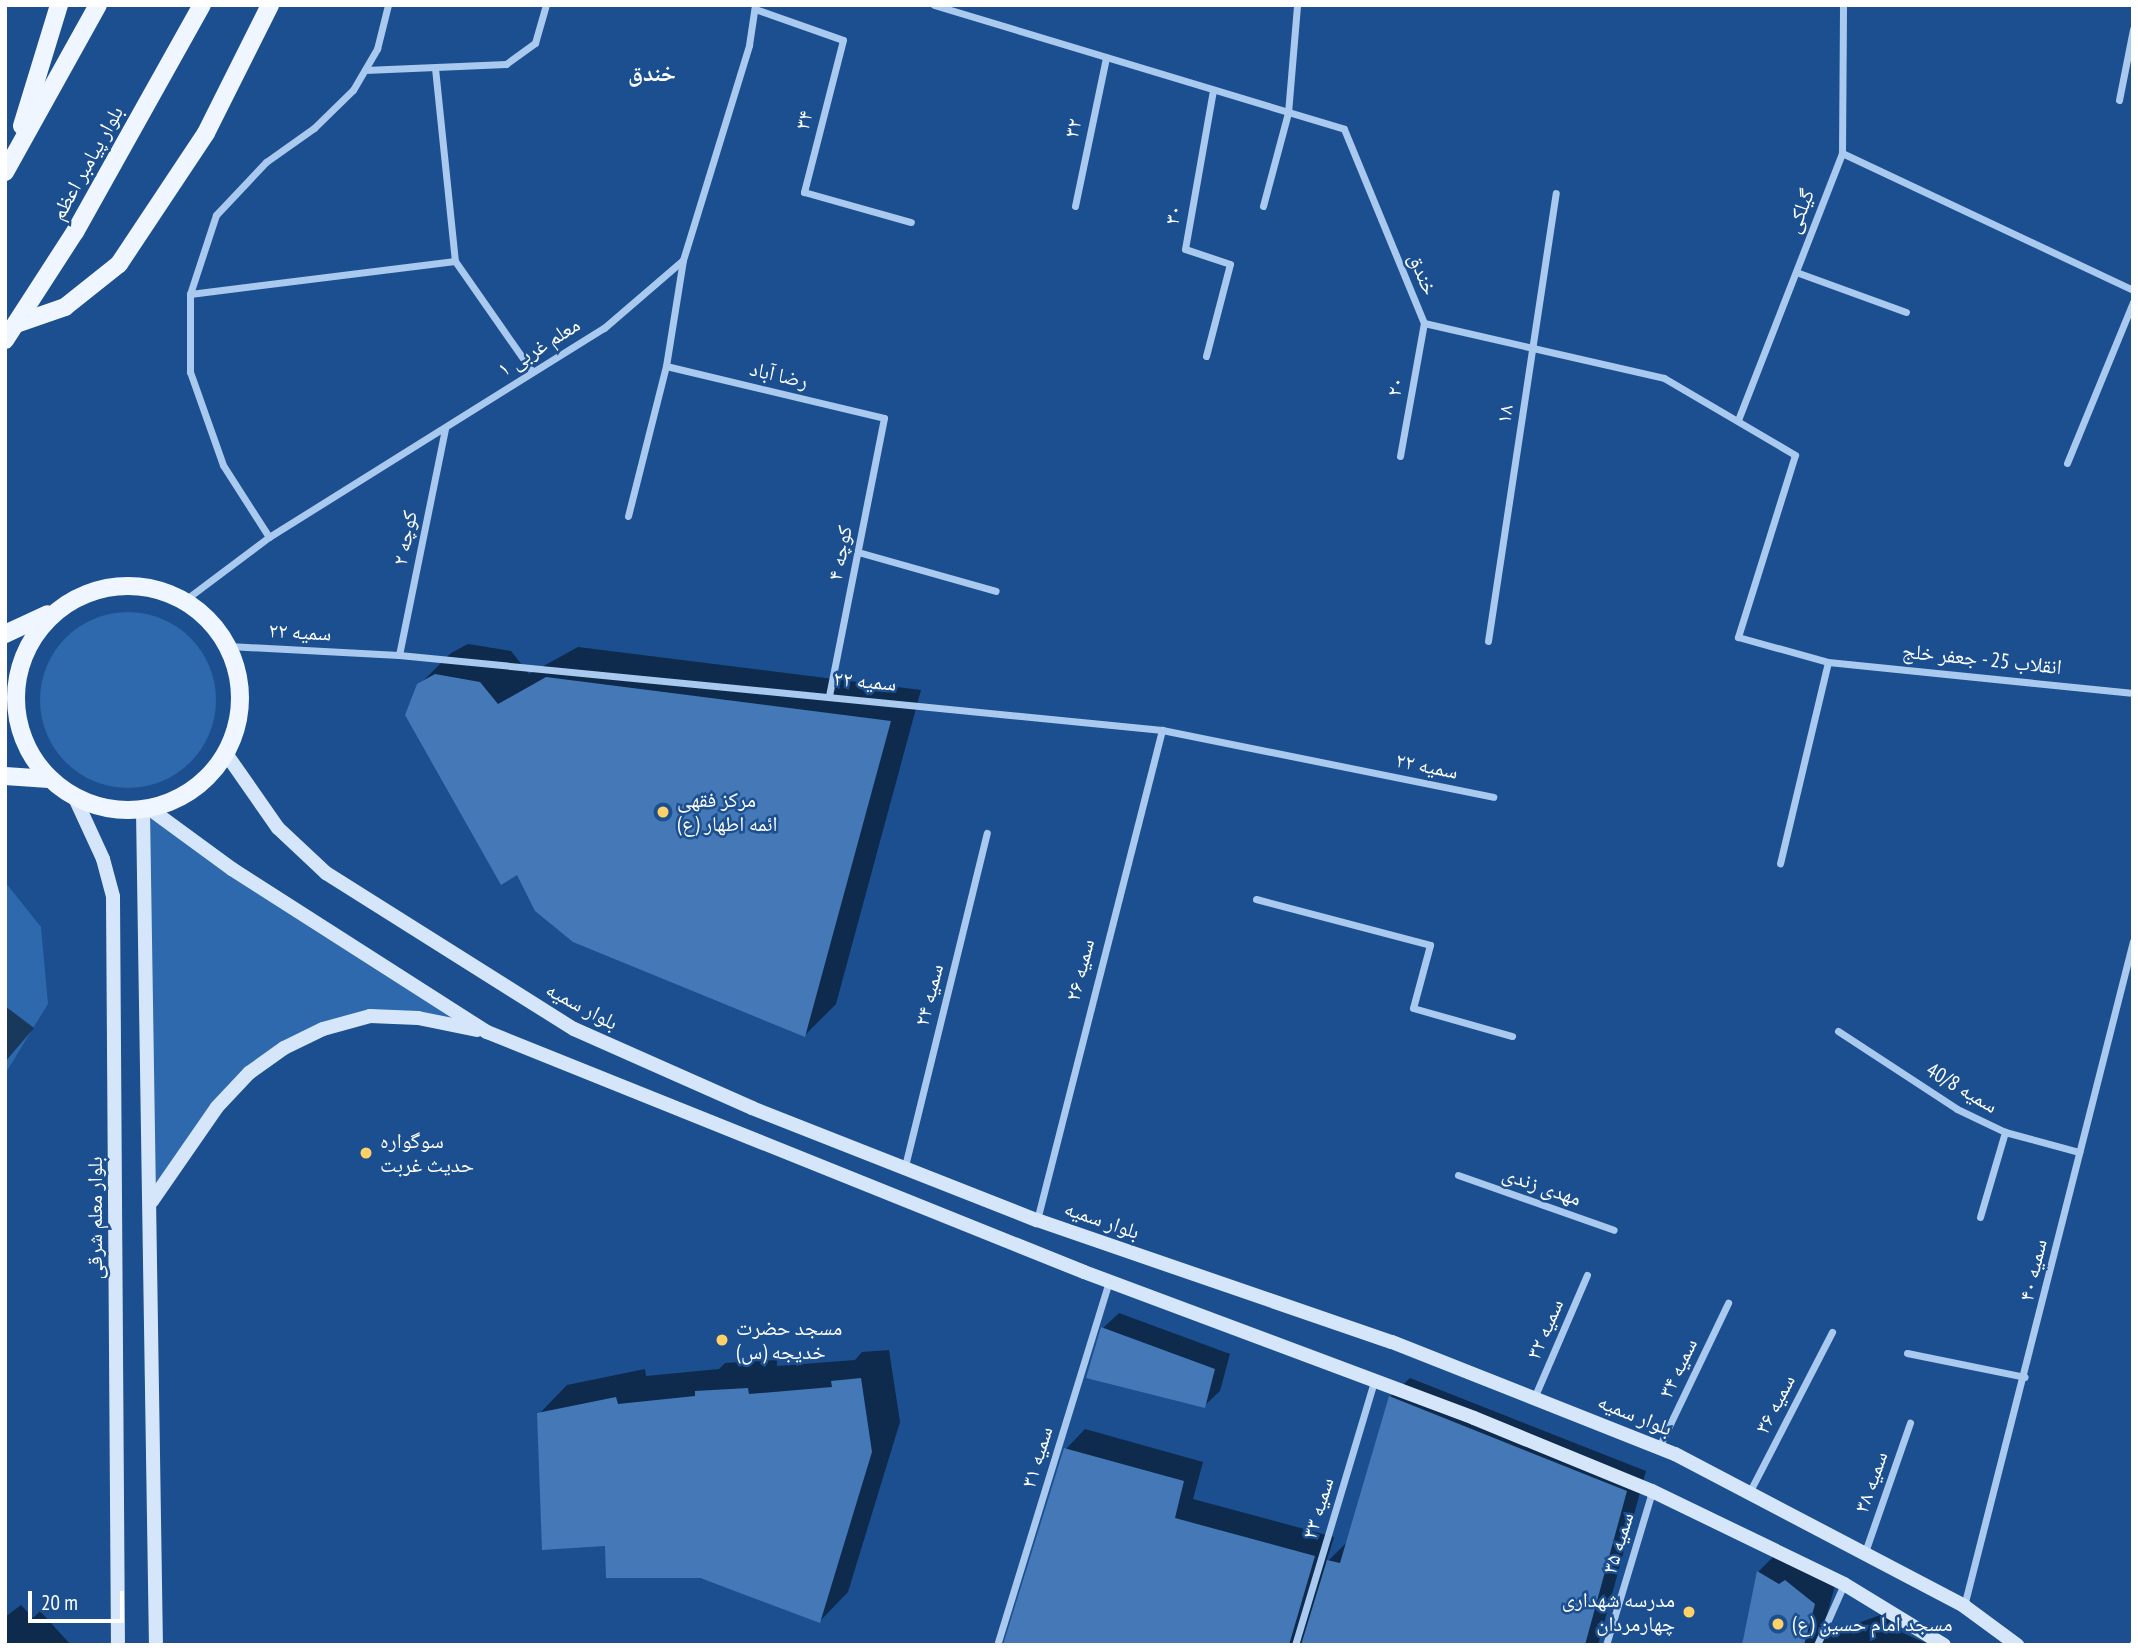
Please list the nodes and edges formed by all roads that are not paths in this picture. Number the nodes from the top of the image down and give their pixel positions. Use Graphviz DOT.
graph roads {
  1 [pos="59,5"];
  2 [pos="98,5"];
  3 [pos="202,5"];
  4 [pos="270,5"];
  5 [pos="388,5"];
  6 [pos="546,5"];
  7 [pos="934,5"];
  8 [pos="1297,5"];
  9 [pos="1843,5"];
  10 [pos="755,7"];
  11 [pos="2133,29"];
  12 [pos="1106,57"];
  13 [pos="435,68"];
  14 [pos="365,70"];
  15 [pos="1213,90"];
  16 [pos="2119,100"];
  17 [pos="1288,113"];
  18 [pos="1842,153"];
  19 [pos="9,165"];
  20 [pos="1556,192"];
  21 [pos="1075,206"];
  22 [pos="1263,206"];
  23 [pos="911,222"];
  24 [pos="683,260"];
  25 [pos="455,261"];
  26 [pos="1796,272"];
  27 [pos="2133,289"];
  28 [pos="190,294"];
  29 [pos="2133,302"];
  30 [pos="1906,312"];
  31 [pos="1424,323"];
  32 [pos="16,324"];
  33 [pos="5,340"];
  34 [pos="1532,348"];
  35 [pos="1206,356"];
  36 [pos="666,366"];
  37 [pos="531,370"];
  38 [pos="884,418"];
  39 [pos="1738,420"];
  40 [pos="445,429"];
  41 [pos="1400,456"];
  42 [pos="2067,463"];
  43 [pos="628,516"];
  44 [pos="269,537"];
  45 [pos="858,552"];
  46 [pos="996,591"];
  47 [pos="185,600"];
  48 [pos="58,609"];
  49 [pos="5,634"];
  50 [pos="1738,638"];
  51 [pos="1488,641"];
  52 [pos="229,646"];
  53 [pos="400,655"];
  54 [pos="1828,662"];
  55 [pos="2133,693"];
  56 [pos="829,695"];
  57 [pos="1162,730"];
  58 [pos="227,755"];
  59 [pos="5,776"];
  60 [pos="49,779"];
  61 [pos="1493,797"];
  62 [pos="75,798"];
  63 [pos="146,810"];
  64 [pos="987,833"];
  65 [pos="1780,863"];
  66 [pos="1256,899"];
  67 [pos="2133,942"];
  68 [pos="1838,1031"];
  69 [pos="487,1032"];
  70 [pos="1512,1036"];
  71 [pos="2005,1132"];
  72 [pos="2079,1152"];
  73 [pos="905,1166"];
  74 [pos="1458,1175"];
  75 [pos="152,1201"];
  76 [pos="1980,1217"];
  77 [pos="1037,1220"];
  78 [pos="1614,1230"];
  79 [pos="1587,1275"];
  80 [pos="1109,1282"];
  81 [pos="1728,1303"];
  82 [pos="1832,1332"];
  83 [pos="1907,1353"];
  84 [pos="2025,1377"];
  85 [pos="1374,1382"];
  86 [pos="1534,1398"];
  87 [pos="1910,1423"];
  88 [pos="1660,1447"];
  89 [pos="1652,1491"];
  90 [pos="1750,1491"];
  91 [pos="1865,1552"];
  92 [pos="1844,1584"];
  93 [pos="1964,1606"];
  94 [pos="998,1642"];
  95 [pos="118,1645"];
  96 [pos="156,1645"];
  97 [pos="1295,1645"];
  98 [pos="1606,1645"];
  99 [pos="1816,1645"];
  100 [pos="1944,1645"];
  101 [pos="2017,1645"];
  1 -- 19 [label="main road"];
  2 -- 19 [label="main road"];
  3 -- 32 [label="main road, بلوار پیامبر اعظم"];
  4 -- 32 [label="main road"];
  5 -- 14 [label="street"];
  6 -- 13 [label="street"];
  7 -- 12 [label="street, خندق"];
  8 -- 17 [label="street"];
  9 -- 18 [label="street, گیلکی"];
  10 -- 23 [label="street, ۳۴"];
  10 -- 24 [label="street"];
  11 -- 16 [label="street"];
  12 -- 15 [label="street, خندق"];
  12 -- 21 [label="street, ۳۲"];
  13 -- 14 [label="street"];
  13 -- 25 [label="street"];
  14 -- 28 [label="street"];
  15 -- 17 [label="street, خندق"];
  15 -- 35 [label="street, ۳۰"];
  17 -- 22 [label="street"];
  17 -- 31 [label="street, خندق"];
  18 -- 26 [label="street, گیلکی"];
  18 -- 27 [label="street"];
  20 -- 34 [label="street, ۱۸"];
  24 -- 36 [label="street"];
  24 -- 37 [label="street, معلم غربی ۱"];
  25 -- 28 [label="street"];
  25 -- 37 [label="street"];
  26 -- 30 [label="street"];
  26 -- 39 [label="street, گیلکی"];
  28 -- 44 [label="street"];
  29 -- 42 [label="street"];
  31 -- 34 [label="street, خندق"];
  31 -- 41 [label="street, ۲۰"];
  32 -- 33 [label="main road, بلوار پیامبر اعظم"];
  34 -- 39 [label="street, خندق"];
  34 -- 51 [label="street, ۱۸"];
  36 -- 38 [label="street, رضا آباد"];
  36 -- 43 [label="street"];
  37 -- 40 [label="street, معلم غربی ۱"];
  38 -- 45 [label="street, کوچه ۴"];
  39 -- 50 [label="street, خندق"];
  40 -- 44 [label="street, معلم غربی ۱"];
  40 -- 53 [label="street, کوچه ۲"];
  44 -- 47 [label="street, معلم غربی ۱"];
  45 -- 46 [label="street"];
  45 -- 56 [label="street, کوچه ۴"];
  47 -- 48 [label="main road"];
  47 -- 52 [label="main road"];
  48 -- 49 [label="main road"];
  48 -- 60 [label="main road"];
  50 -- 54 [label="street, انقلاب 25 - جعفر خلج"];
  52 -- 53 [label="street, سمیه ۲۲"];
  52 -- 58 [label="main road"];
  53 -- 56 [label="street, سمیه ۲۲"];
  54 -- 55 [label="street, انقلاب 25 - جعفر خلج"];
  54 -- 65 [label="street"];
  56 -- 57 [label="street, سمیه ۲۲"];
  57 -- 61 [label="street, سمیه ۲۲"];
  57 -- 77 [label="street, سمیه ۲۶"];
  58 -- 63 [label="main road"];
  58 -- 73 [label="main road, بلوار سمیه"];
  59 -- 60 [label="main road"];
  60 -- 62 [label="main road"];
  62 -- 63 [label="main road"];
  62 -- 95 [label="main road, بلوار معلم شرقی"];
  63 -- 69 [label="main road"];
  63 -- 75 [label="main road"];
  64 -- 73 [label="street, سمیه ۲۴"];
  66 -- 70 [label="street"];
  67 -- 72 [label="street, سمیه ۴۰"];
  68 -- 71 [label="street, سمیه 40/8"];
  69 -- 75 [label="main road"];
  69 -- 80 [label="main road"];
  71 -- 72 [label="street, سمیه 40/8"];
  71 -- 76 [label="street"];
  72 -- 84 [label="street, سمیه ۴۰"];
  73 -- 77 [label="main road, بلوار سمیه"];
  74 -- 78 [label="street, مهدی زندی"];
  75 -- 96 [label="main road"];
  77 -- 86 [label="main road, بلوار سمیه"];
  79 -- 86 [label="street, سمیه ۳۲"];
  80 -- 85 [label="main road"];
  80 -- 94 [label="street, سمیه ۳۱"];
  81 -- 88 [label="street, سمیه ۳۴"];
  82 -- 90 [label="street, سمیه ۳۶"];
  83 -- 84 [label="street"];
  84 -- 93 [label="street, سمیه ۴۰"];
  85 -- 89 [label="main road"];
  85 -- 97 [label="street, سمیه ۳۳"];
  86 -- 88 [label="main road, بلوار سمیه"];
  87 -- 91 [label="street, سمیه ۳۸"];
  88 -- 90 [label="main road, بلوار سمیه"];
  89 -- 92 [label="main road"];
  89 -- 98 [label="street, سمیه ۳۵"];
  90 -- 91 [label="main road, بلوار سمیه"];
  91 -- 93 [label="main road, بلوار سمیه"];
  92 -- 99 [label="street"];
  92 -- 100 [label="main road"];
  93 -- 101 [label="main road, بلوار سمیه"];
}
